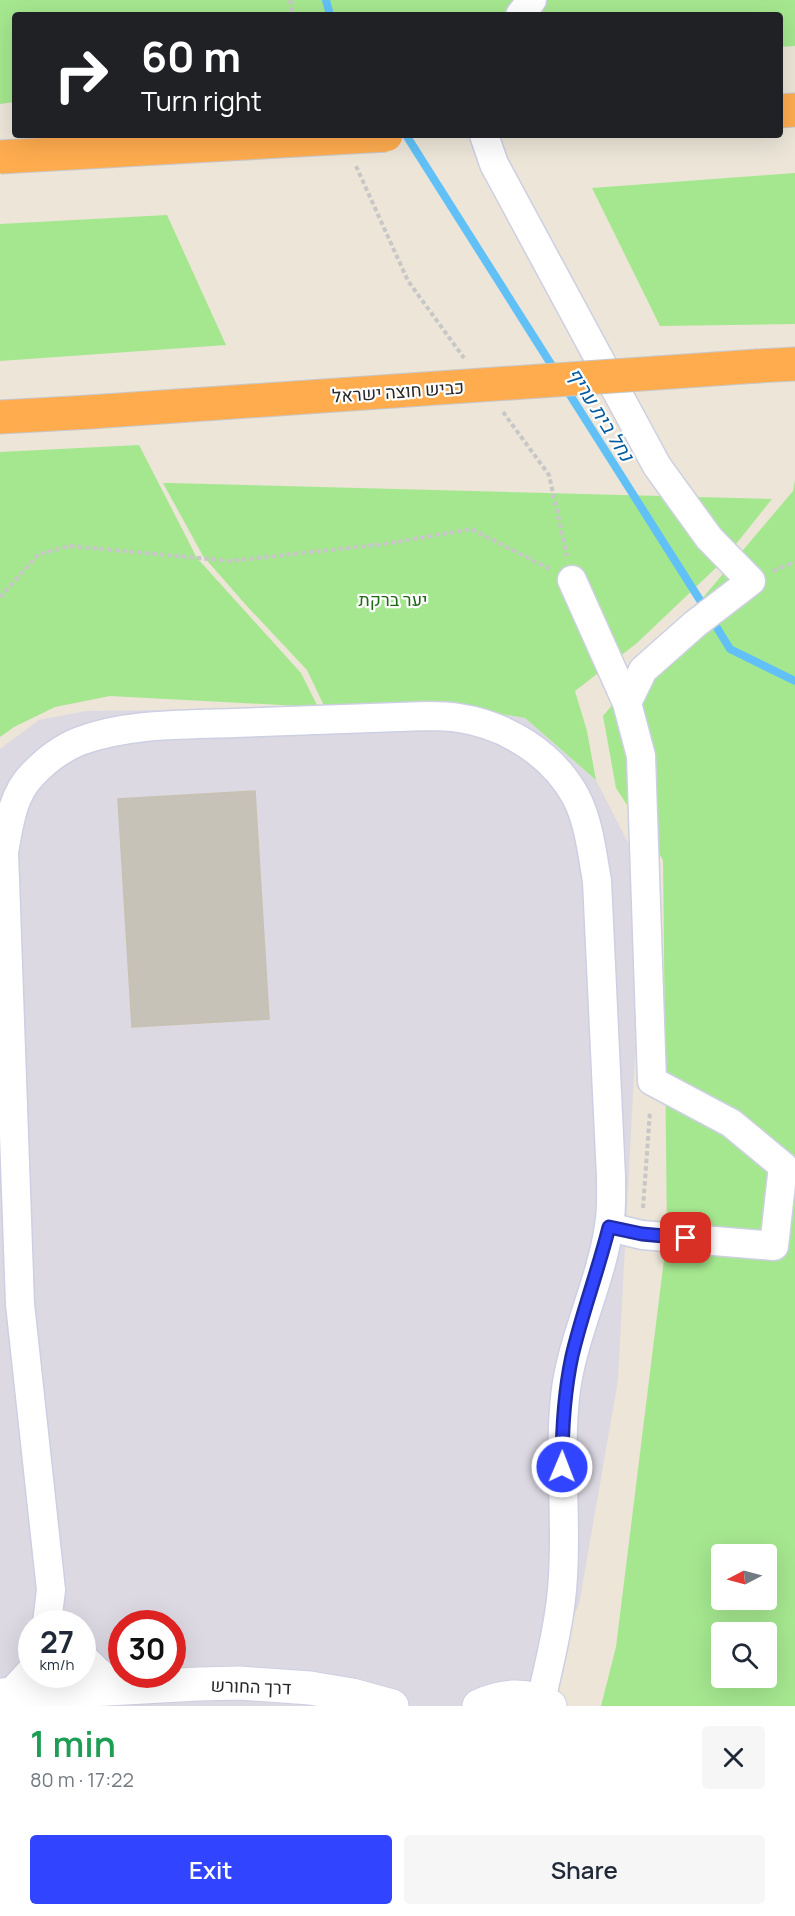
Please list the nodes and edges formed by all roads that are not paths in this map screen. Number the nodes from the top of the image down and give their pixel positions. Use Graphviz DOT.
graph roads {
  1 [pos="532,0"];
  2 [pos="522,12"];
  3 [pos="336,138"];
  4 [pos="484,138"];
  5 [pos="0,158"];
  6 [pos="795,364"];
  7 [pos="0,417"];
  8 [pos="572,580"];
  9 [pos="627,703"];
  10 [pos="609,1227"];
  11 [pos="51,1590"];
  12 [pos="48,1610"];
  13 [pos="58,1610"];
  14 [pos="96,1670"];
  15 [pos="108,1680"];
  16 [pos="18,1682"];
  17 [pos="186,1685"];
  18 [pos="118,1688"];
  19 [pos="5,1694"];
  20 [pos="545,1703"];
  21 [pos="392,1706"];
  22 [pos="479,1706"];
  1 -- 2 [label="street"];
  3 -- 5 [label="highway, bridge"];
  4 -- 9 [label="street"];
  6 -- 7 [label="highway, כביש חוצה ישראל, bridge"];
  8 -- 9 [label="street"];
  9 -- 10 [label="street"];
  10 -- 11 [label="street"];
  10 -- 20 [label="street"];
  11 -- 12 [label="street"];
  11 -- 13 [label="street"];
  14 -- 15 [label="street"];
  16 -- 19 [label="street"];
  17 -- 21 [label="street, דרך החורש"];
  18 -- 19 [label="street, דרך החורש"];
  20 -- 22 [label="street"];
}
